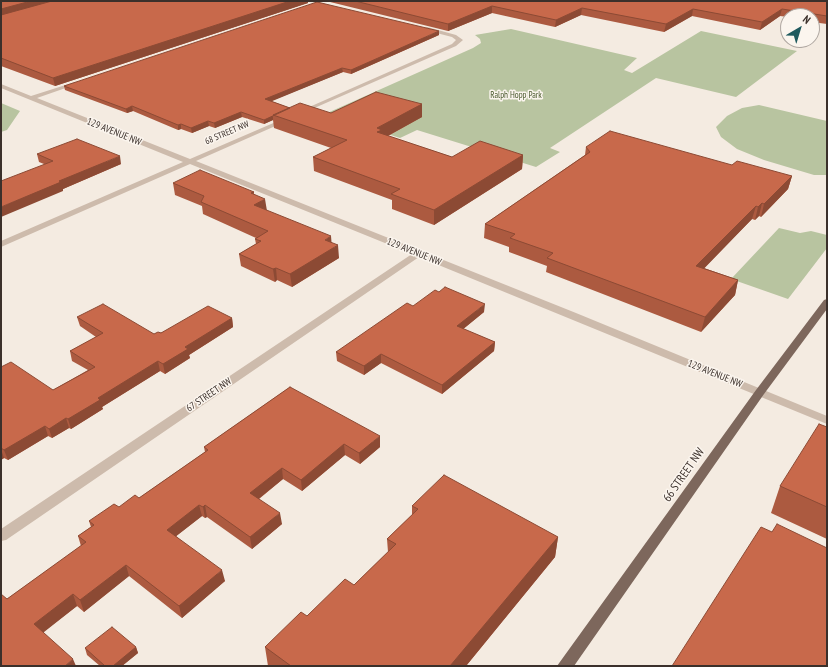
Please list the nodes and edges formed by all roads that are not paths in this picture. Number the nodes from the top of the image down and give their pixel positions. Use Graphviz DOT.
graph roads {
  1 [pos="319,2"];
  2 [pos="310,3"];
  3 [pos="332,6"];
  4 [pos="424,28"];
  5 [pos="83,81"];
  6 [pos="1,86"];
  7 [pos="30,98"];
  8 [pos="187,162"];
  9 [pos="1,244"];
  10 [pos="417,254"];
  11 [pos="827,302"];
  12 [pos="760,392"];
  13 [pos="827,420"];
  14 [pos="1,536"];
  15 [pos="565,666"];
  1 -- 2 [label="street"];
  1 -- 3 [label="street"];
  4 -- 8 [label="street, 68 STREET NW"];
  5 -- 7 [label="street"];
  6 -- 7 [label="street, 129 AVENUE NW"];
  7 -- 8 [label="street, 129 AVENUE NW"];
  8 -- 9 [label="street, 68 STREET NW"];
  8 -- 10 [label="street, 129 AVENUE NW"];
  10 -- 12 [label="street, 129 AVENUE NW"];
  10 -- 14 [label="street, 67 STREET NW"];
  11 -- 12 [label="main road, 66 STREET NW"];
  12 -- 13 [label="street, 129 AVENUE NW"];
  12 -- 15 [label="main road, 66 STREET NW"];
}
